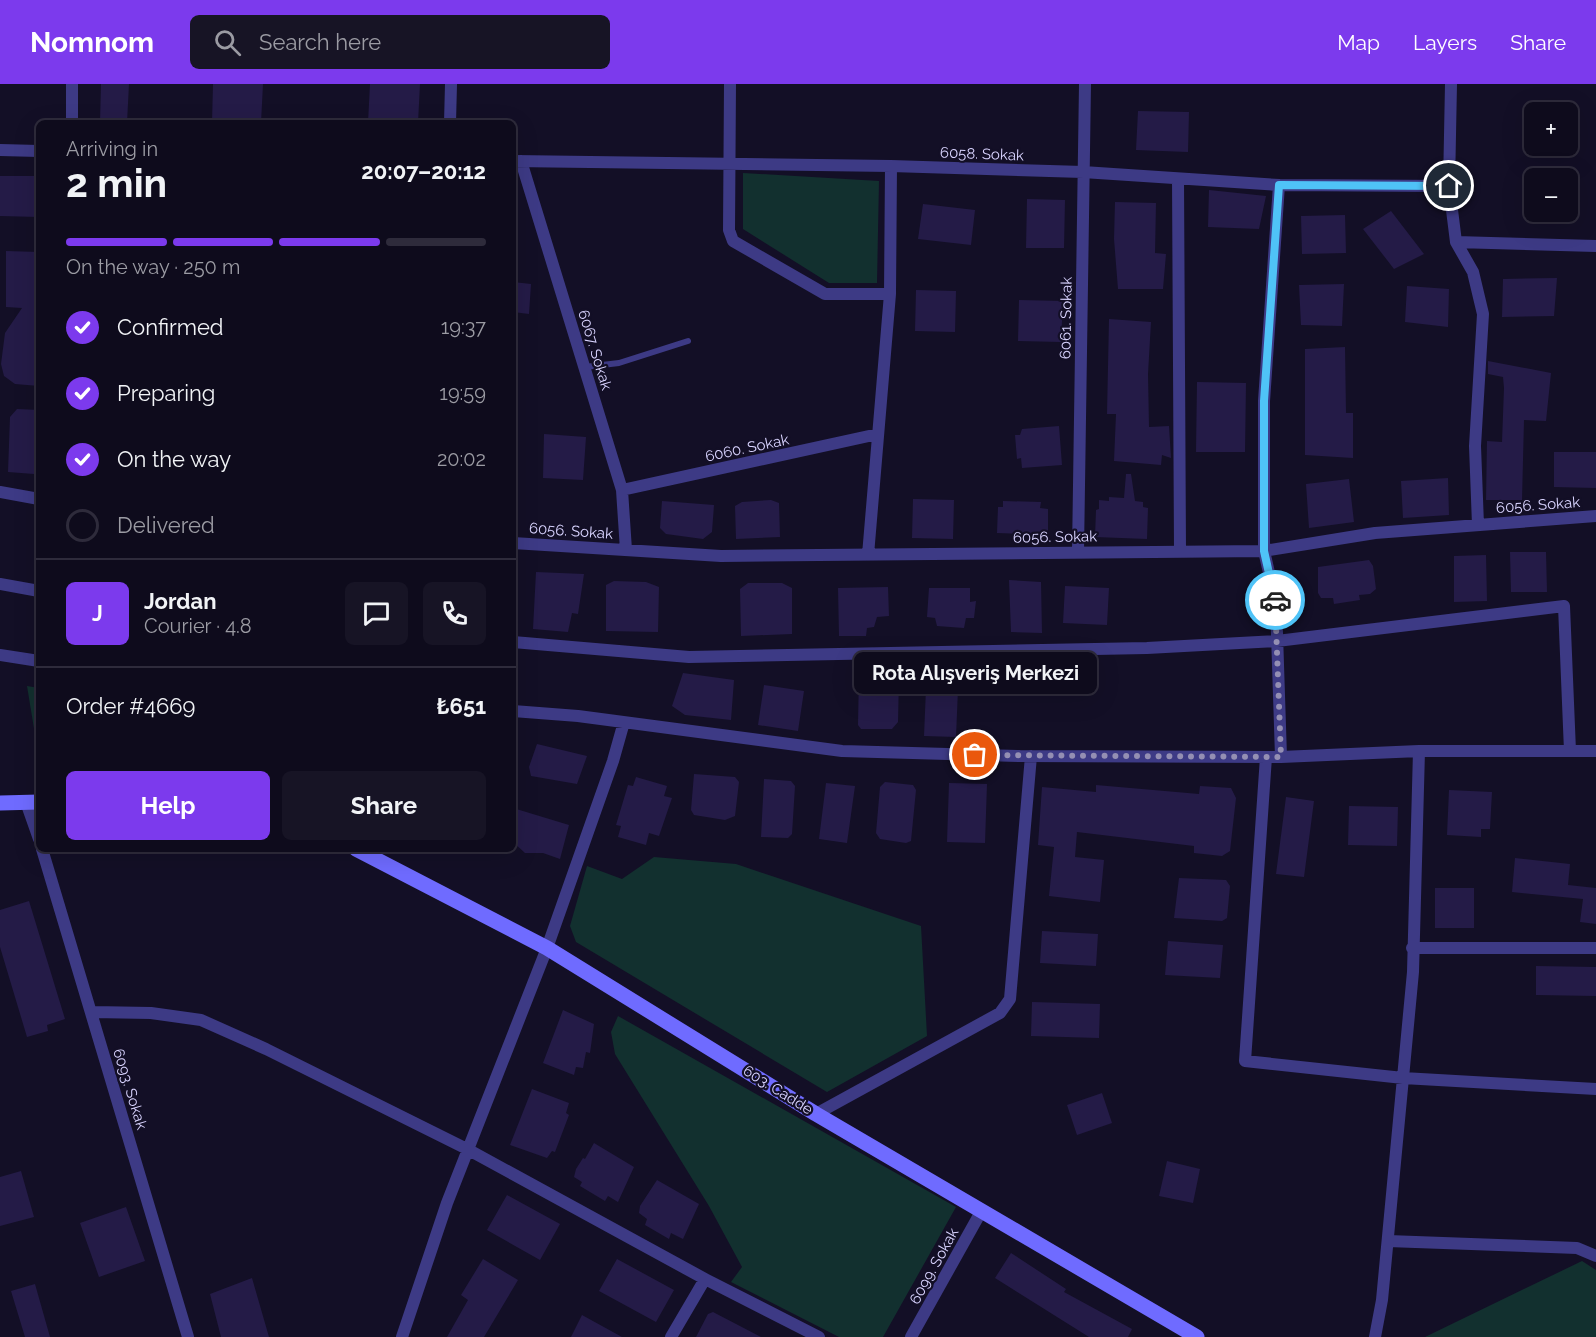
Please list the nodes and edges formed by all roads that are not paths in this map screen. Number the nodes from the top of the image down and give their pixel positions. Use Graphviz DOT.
graph roads {
  1 [pos="72,84"];
  2 [pos="451,84"];
  3 [pos="730,84"];
  4 [pos="1084,84"];
  5 [pos="1451,84"];
  6 [pos="72,120"];
  7 [pos="450,120"];
  8 [pos="0,150"];
  9 [pos="36,151"];
  10 [pos="517,161"];
  11 [pos="728,164"];
  12 [pos="891,166"];
  13 [pos="1083,172"];
  14 [pos="1178,179"];
  15 [pos="1279,185"];
  16 [pos="1449,186"];
  17 [pos="1456,243"];
  18 [pos="1596,246"];
  19 [pos="890,294"];
  20 [pos="688,341"];
  21 [pos="585,367"];
  22 [pos="878,434"];
  23 [pos="622,490"];
  24 [pos="0,492"];
  25 [pos="36,498"];
  26 [pos="1596,516"];
  27 [pos="1479,525"];
  28 [pos="516,543"];
  29 [pos="626,550"];
  30 [pos="1180,550"];
  31 [pos="1264,551"];
  32 [pos="1078,552"];
  33 [pos="868,555"];
  34 [pos="0,584"];
  35 [pos="36,590"];
  36 [pos="1277,641"];
  37 [pos="516,642"];
  38 [pos="0,655"];
  39 [pos="36,661"];
  40 [pos="516,711"];
  41 [pos="624,722"];
  42 [pos="1419,751"];
  43 [pos="1570,751"];
  44 [pos="1596,751"];
  45 [pos="1031,756"];
  46 [pos="1266,757"];
  47 [pos="1281,757"];
  48 [pos="33,802"];
  49 [pos="0,803"];
  50 [pos="36,820"];
  51 [pos="43,852"];
  52 [pos="362,852"];
  53 [pos="547,948"];
  54 [pos="1412,948"];
  55 [pos="1596,948"];
  56 [pos="92,1012"];
  57 [pos="1403,1078"];
  58 [pos="1596,1089"];
  59 [pos="816,1114"];
  60 [pos="467,1149"];
  61 [pos="982,1210"];
  62 [pos="1388,1241"];
  63 [pos="1596,1256"];
  64 [pos="705,1279"];
  65 [pos="188,1337"];
  66 [pos="402,1337"];
  67 [pos="671,1337"];
  68 [pos="819,1337"];
  69 [pos="911,1337"];
  70 [pos="1197,1337"];
  71 [pos="1375,1337"];
  1 -- 6 [label="street"];
  2 -- 7 [label="street"];
  3 -- 11 [label="street"];
  4 -- 13 [label="street, 6061. Sokak"];
  5 -- 16 [label="street"];
  8 -- 9 [label="street"];
  10 -- 11 [label="street, 6058. Sokak"];
  10 -- 21 [label="street, 6067. Sokak"];
  11 -- 12 [label="street, 6058. Sokak"];
  11 -- 19 [label="street"];
  12 -- 13 [label="street, 6058. Sokak"];
  12 -- 19 [label="street"];
  13 -- 14 [label="street, 6058. Sokak"];
  13 -- 32 [label="street, 6061. Sokak"];
  14 -- 15 [label="street, 6058. Sokak"];
  14 -- 30 [label="street"];
  15 -- 16 [label="street, 6058. Sokak"];
  15 -- 31 [label="street"];
  16 -- 17 [label="street"];
  17 -- 18 [label="street"];
  17 -- 27 [label="street"];
  19 -- 22 [label="street"];
  20 -- 21 [label="lane"];
  21 -- 23 [label="street, 6067. Sokak"];
  22 -- 23 [label="street, 6060. Sokak"];
  22 -- 33 [label="street"];
  23 -- 29 [label="street, 6067. Sokak"];
  24 -- 25 [label="street"];
  26 -- 27 [label="street, 6056. Sokak"];
  27 -- 31 [label="street, 6056. Sokak"];
  28 -- 29 [label="street, 6056. Sokak"];
  29 -- 33 [label="street, 6056. Sokak"];
  30 -- 31 [label="street, 6056. Sokak"];
  30 -- 32 [label="street, 6056. Sokak"];
  31 -- 36 [label="street"];
  32 -- 33 [label="street, 6056. Sokak"];
  34 -- 35 [label="street"];
  36 -- 37 [label="street"];
  36 -- 43 [label="street"];
  36 -- 47 [label="street"];
  38 -- 39 [label="street"];
  40 -- 41 [label="street"];
  41 -- 45 [label="street"];
  41 -- 53 [label="street"];
  42 -- 43 [label="street"];
  42 -- 47 [label="street"];
  42 -- 54 [label="street"];
  43 -- 44 [label="street"];
  45 -- 46 [label="street"];
  45 -- 59 [label="street"];
  46 -- 47 [label="street"];
  46 -- 57 [label="street"];
  48 -- 49 [label="street"];
  48 -- 50 [label="street"];
  51 -- 56 [label="street, 6093. Sokak"];
  52 -- 53 [label="street, 603. Cadde"];
  53 -- 59 [label="street, 603. Cadde"];
  53 -- 60 [label="street"];
  54 -- 55 [label="street"];
  54 -- 57 [label="street"];
  56 -- 60 [label="street"];
  56 -- 65 [label="street, 6093. Sokak"];
  57 -- 58 [label="street"];
  57 -- 62 [label="street"];
  59 -- 61 [label="street, 603. Cadde"];
  60 -- 64 [label="street"];
  60 -- 66 [label="street"];
  61 -- 69 [label="street, 6099. Sokak"];
  61 -- 70 [label="street, 603. Cadde"];
  62 -- 63 [label="street"];
  62 -- 71 [label="street"];
  64 -- 67 [label="street"];
  64 -- 68 [label="street"];
}
